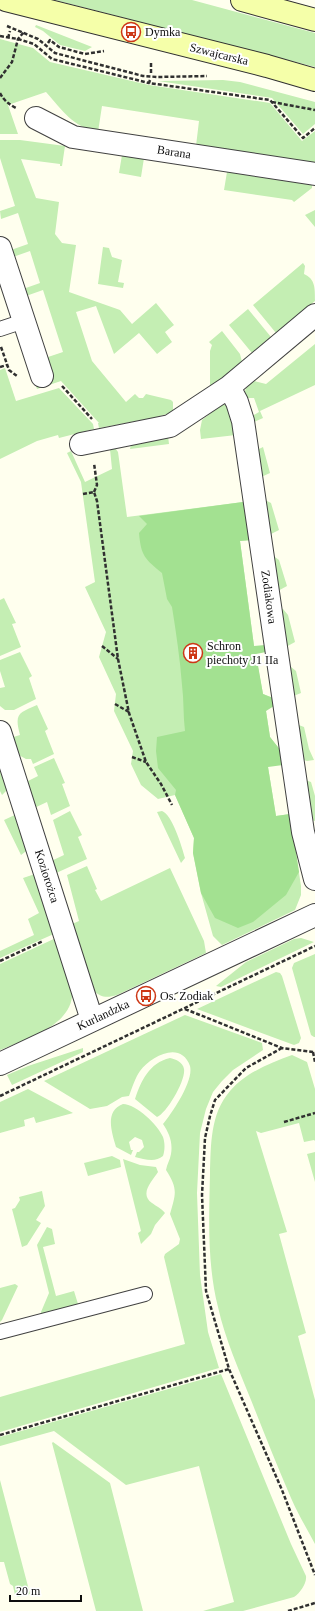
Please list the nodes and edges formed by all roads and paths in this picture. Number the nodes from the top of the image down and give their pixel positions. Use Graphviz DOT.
graph roads {
  1 [pos="6,0"];
  2 [pos="242,0"];
  3 [pos="315,20"];
  4 [pos="2,24"];
  5 [pos="10,31"];
  6 [pos="24,32"];
  7 [pos="0,36"];
  8 [pos="8,38"];
  9 [pos="18,39"];
  10 [pos="48,43"];
  11 [pos="104,51"];
  12 [pos="151,63"];
  13 [pos="151,74"];
  14 [pos="210,76"];
  15 [pos="0,78"];
  16 [pos="315,80"];
  17 [pos="272,102"];
  18 [pos="315,110"];
  19 [pos="36,118"];
  20 [pos="315,128"];
  21 [pos="315,174"];
  22 [pos="0,248"];
  23 [pos="315,315"];
  24 [pos="24,321"];
  25 [pos="0,329"];
  26 [pos="0,343"];
  27 [pos="7,365"];
  28 [pos="0,367"];
  29 [pos="8,370"];
  30 [pos="42,376"];
  31 [pos="229,387"];
  32 [pos="85,443"];
  33 [pos="94,492"];
  34 [pos="83,494"];
  35 [pos="102,646"];
  36 [pos="118,659"];
  37 [pos="115,704"];
  38 [pos="129,713"];
  39 [pos="0,732"];
  40 [pos="132,756"];
  41 [pos="146,762"];
  42 [pos="172,805"];
  43 [pos="309,829"];
  44 [pos="315,879"];
  45 [pos="315,915"];
  46 [pos="65,932"];
  47 [pos="315,946"];
  48 [pos="0,961"];
  49 [pos="185,1009"];
  50 [pos="92,1020"];
  51 [pos="282,1048"];
  52 [pos="314,1052"];
  53 [pos="315,1062"];
  54 [pos="0,1064"];
  55 [pos="0,1096"];
  56 [pos="315,1113"];
  57 [pos="284,1122"];
  58 [pos="145,1294"];
  59 [pos="0,1332"];
  60 [pos="229,1369"];
  61 [pos="0,1435"];
  62 [pos="315,1575"];
  63 [pos="315,1603"];
  64 [pos="288,1611"];
  1 -- 16 [label="street, Szwajcarska"];
  2 -- 3 [label="street"];
  4 -- 6 [label="path"];
  5 -- 8 [label="path"];
  6 -- 9 [label="path"];
  6 -- 14 [label="path"];
  7 -- 8 [label="path"];
  8 -- 9 [label="path"];
  9 -- 15 [label="path"];
  9 -- 17 [label="path"];
  10 -- 11 [label="path"];
  12 -- 13 [label="path"];
  17 -- 18 [label="path"];
  17 -- 20 [label="path"];
  19 -- 21 [label="street, Barana"];
  22 -- 24 [label="street"];
  23 -- 31 [label="street"];
  24 -- 25 [label="lane"];
  24 -- 30 [label="street"];
  26 -- 27 [label="path"];
  27 -- 28 [label="path"];
  27 -- 29 [label="path"];
  31 -- 32 [label="street"];
  31 -- 43 [label="street, Zodiakowa"];
  32 -- 33 [label="path"];
  33 -- 34 [label="path"];
  33 -- 36 [label="path"];
  35 -- 36 [label="path"];
  36 -- 38 [label="path"];
  37 -- 38 [label="path"];
  38 -- 41 [label="path"];
  39 -- 46 [label="street, Koziorożca"];
  40 -- 41 [label="path"];
  41 -- 42 [label="path"];
  43 -- 44 [label="street, Zodiakowa"];
  45 -- 50 [label="street, Kurlandzka"];
  46 -- 48 [label="path"];
  46 -- 50 [label="street, Koziorożca"];
  47 -- 49 [label="path"];
  49 -- 51 [label="path"];
  49 -- 55 [label="path"];
  50 -- 54 [label="street, Kurlandzka"];
  51 -- 52 [label="path"];
  51 -- 60 [label="path"];
  52 -- 53 [label="path"];
  56 -- 57 [label="path"];
  58 -- 59 [label="lane"];
  60 -- 61 [label="path"];
  60 -- 62 [label="path"];
  63 -- 64 [label="path"];
}
